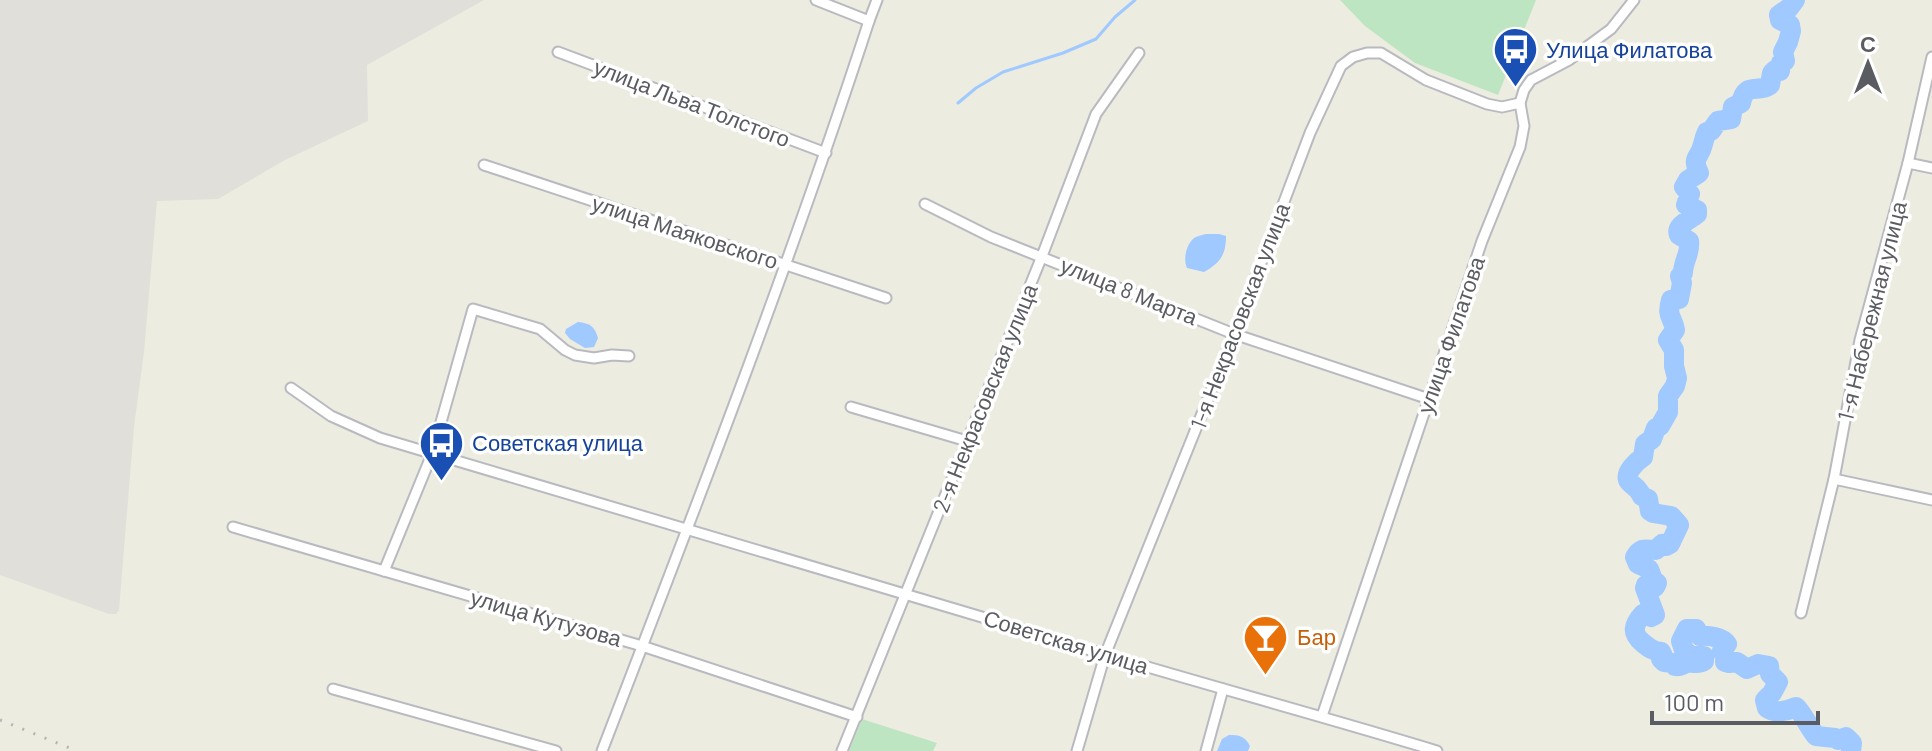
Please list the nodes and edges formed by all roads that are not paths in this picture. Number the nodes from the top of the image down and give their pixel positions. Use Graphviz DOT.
graph roads {
  1 [pos="816,0"];
  2 [pos="877,0"];
  3 [pos="1634,0"];
  4 [pos="869,21"];
  5 [pos="558,52"];
  6 [pos="1139,53"];
  7 [pos="1932,57"];
  8 [pos="1520,103"];
  9 [pos="826,153"];
  10 [pos="1908,163"];
  11 [pos="484,165"];
  12 [pos="1932,168"];
  13 [pos="925,204"];
  14 [pos="1042,256"];
  15 [pos="786,265"];
  16 [pos="886,298"];
  17 [pos="1234,334"];
  18 [pos="629,356"];
  19 [pos="291,388"];
  20 [pos="1429,399"];
  21 [pos="851,407"];
  22 [pos="967,441"];
  23 [pos="432,454"];
  24 [pos="1834,479"];
  25 [pos="1932,500"];
  26 [pos="233,527"];
  27 [pos="687,530"];
  28 [pos="384,571"];
  29 [pos="907,594"];
  30 [pos="1801,613"];
  31 [pos="642,646"];
  32 [pos="1105,655"];
  33 [pos="333,689"];
  34 [pos="1223,689"];
  35 [pos="1322,716"];
  36 [pos="857,717"];
  37 [pos="556,751"];
  38 [pos="602,751"];
  39 [pos="842,751"];
  40 [pos="1077,751"];
  41 [pos="1206,751"];
  42 [pos="1437,751"];
  1 -- 4 [label="street"];
  2 -- 4 [label="street"];
  3 -- 8 [label="street"];
  4 -- 9 [label="street"];
  5 -- 9 [label="street, улица Льва Толстого"];
  6 -- 14 [label="street, 2-я Некрасовская улица"];
  7 -- 10 [label="street, 1-я Набережная улица"];
  8 -- 17 [label="street, 1-я Некрасовская улица"];
  8 -- 20 [label="street, улица Филатова"];
  9 -- 15 [label="street"];
  10 -- 12 [label="street"];
  10 -- 24 [label="street, 1-я Набережная улица"];
  11 -- 15 [label="street, улица Маяковского"];
  13 -- 14 [label="street, улица 8 Марта"];
  14 -- 17 [label="street, улица 8 Марта"];
  14 -- 22 [label="street, 2-я Некрасовская улица"];
  15 -- 16 [label="street, улица Маяковского"];
  15 -- 27 [label="street"];
  17 -- 20 [label="street, улица 8 Марта"];
  17 -- 32 [label="street, 1-я Некрасовская улица"];
  18 -- 23 [label="street"];
  19 -- 23 [label="street, Советская улица"];
  20 -- 35 [label="street, улица Филатова"];
  21 -- 22 [label="street"];
  22 -- 29 [label="street, 2-я Некрасовская улица"];
  23 -- 27 [label="street, Советская улица"];
  23 -- 28 [label="street"];
  24 -- 25 [label="street"];
  24 -- 30 [label="street, 1-я Набережная улица"];
  26 -- 28 [label="street, улица Кутузова"];
  27 -- 29 [label="street, Советская улица"];
  27 -- 31 [label="street"];
  28 -- 31 [label="street, улица Кутузова"];
  29 -- 32 [label="street, Советская улица"];
  29 -- 36 [label="street, 2-я Некрасовская улица"];
  31 -- 36 [label="street, улица Кутузова"];
  31 -- 38 [label="street"];
  32 -- 34 [label="street, Советская улица"];
  32 -- 40 [label="street, 1-я Некрасовская улица"];
  33 -- 37 [label="street"];
  34 -- 35 [label="street, Советская улица"];
  34 -- 41 [label="street"];
  35 -- 42 [label="street, Советская улица"];
  36 -- 39 [label="street, 2-я Некрасовская улица"];
}
